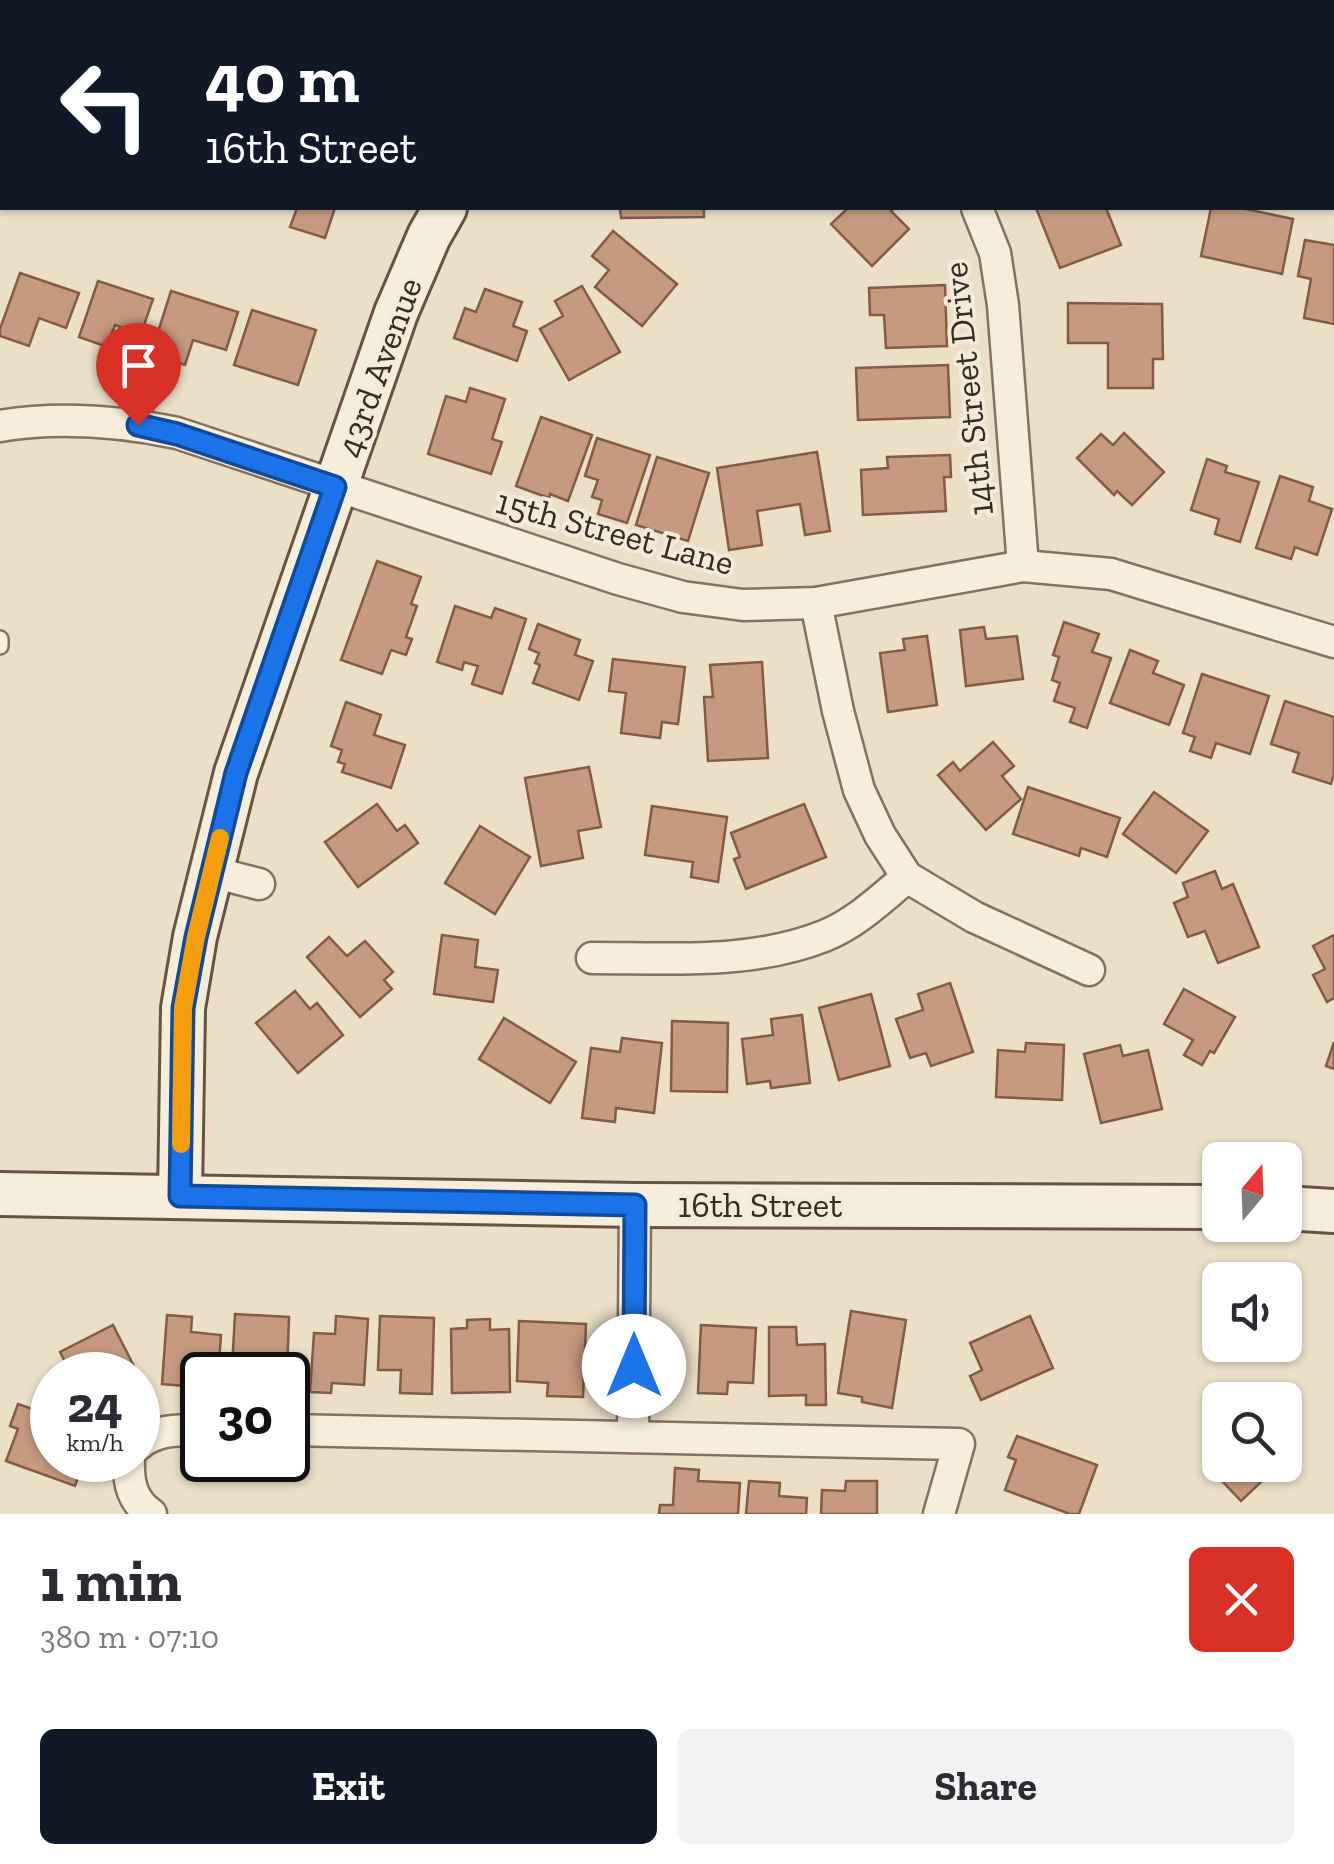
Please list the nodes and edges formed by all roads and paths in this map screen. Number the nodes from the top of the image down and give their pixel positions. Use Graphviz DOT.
graph roads {
  1 [pos="445,210"];
  2 [pos="978,210"];
  3 [pos="0,426"];
  4 [pos="335,487"];
  5 [pos="1022,566"];
  6 [pos="816,603"];
  7 [pos="1334,642"];
  8 [pos="212,872"];
  9 [pos="906,877"];
  10 [pos="259,884"];
  11 [pos="592,958"];
  12 [pos="1088,970"];
  13 [pos="0,1194"];
  14 [pos="180,1196"];
  15 [pos="635,1205"];
  16 [pos="1202,1207"];
  17 [pos="1302,1209"];
  18 [pos="1334,1211"];
  19 [pos="310,1430"];
  20 [pos="633,1437"];
  21 [pos="129,1482"];
  22 [pos="151,1514"];
  23 [pos="940,1514"];
  1 -- 4 [label="main road, 43rd Avenue"];
  2 -- 5 [label="street, 14th Street Drive"];
  3 -- 4 [label="street, 15th Street Lane"];
  4 -- 6 [label="street, 15th Street Lane"];
  4 -- 8 [label="main road, 43rd Avenue"];
  5 -- 6 [label="street, 15th Street Lane"];
  5 -- 7 [label="street, 15th Street Lane"];
  6 -- 9 [label="street"];
  8 -- 10 [label="street"];
  8 -- 14 [label="main road, 43rd Avenue"];
  9 -- 11 [label="street"];
  9 -- 12 [label="street"];
  13 -- 14 [label="main road, 16th Street"];
  14 -- 15 [label="main road, 16th Street"];
  15 -- 16 [label="main road, 16th Street"];
  15 -- 20 [label="street"];
  17 -- 18 [label="main road"];
  19 -- 20 [label="street"];
  20 -- 23 [label="street"];
  21 -- 22 [label="street"];
}
